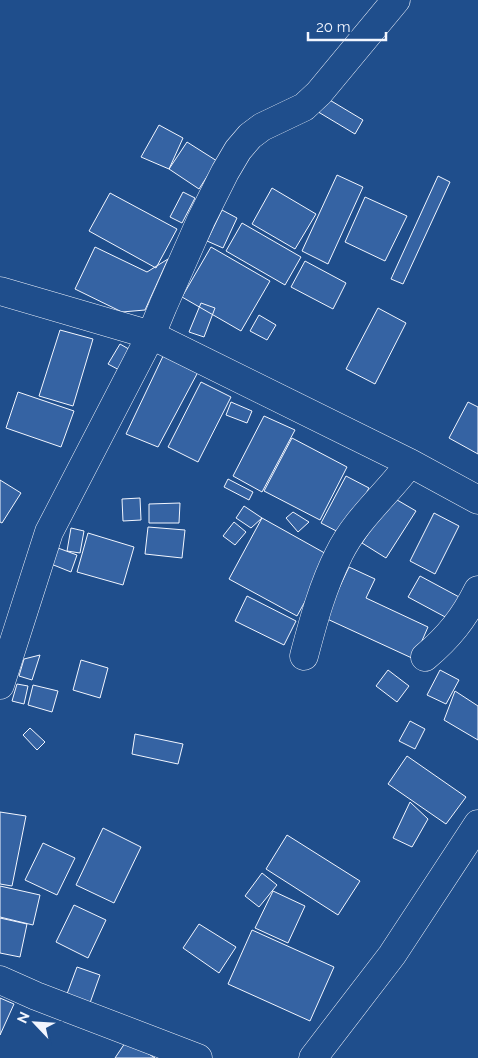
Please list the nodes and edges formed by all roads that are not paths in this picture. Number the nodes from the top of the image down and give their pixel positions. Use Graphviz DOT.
graph roads {
  1 [pos="396,0"];
  2 [pos="0,291"];
  3 [pos="151,335"];
  4 [pos="410,462"];
  5 [pos="478,500"];
  6 [pos="478,590"];
  7 [pos="304,656"];
  8 [pos="425,657"];
  9 [pos="0,684"];
  10 [pos="478,824"];
  11 [pos="0,980"];
  12 [pos="198,1058"];
  13 [pos="313,1058"];
  1 -- 3 [label="street"];
  2 -- 3 [label="street"];
  3 -- 4 [label="street"];
  3 -- 9 [label="street"];
  4 -- 5 [label="street"];
  4 -- 7 [label="street"];
  6 -- 8 [label="street"];
  10 -- 13 [label="street"];
  11 -- 12 [label="street"];
}
